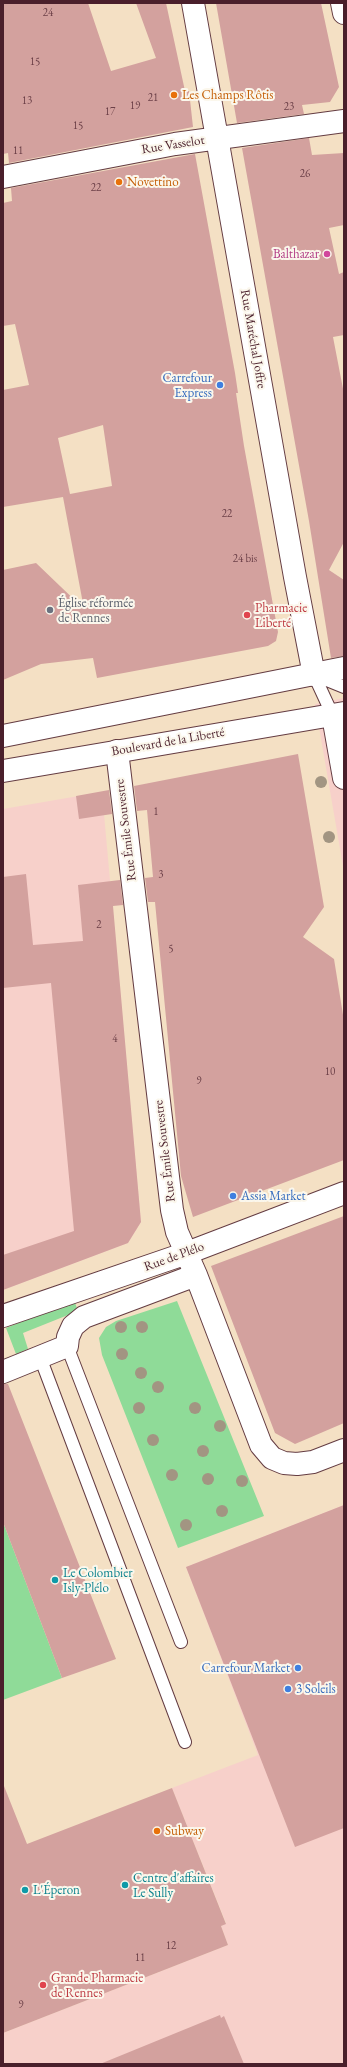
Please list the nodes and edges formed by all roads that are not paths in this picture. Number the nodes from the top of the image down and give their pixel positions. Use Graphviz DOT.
graph roads {
  1 [pos="194,3"];
  2 [pos="342,3"];
  3 [pos="344,13"];
  4 [pos="344,121"];
  5 [pos="218,138"];
  6 [pos="3,177"];
  7 [pos="344,668"];
  8 [pos="314,675"];
  9 [pos="344,687"];
  10 [pos="340,710"];
  11 [pos="3,736"];
  12 [pos="117,751"];
  13 [pos="3,771"];
  14 [pos="344,778"];
  15 [pos="344,1193"];
  16 [pos="187,1253"];
  17 [pos="196,1275"];
  18 [pos="3,1316"];
  19 [pos="67,1346"];
  20 [pos="40,1357"];
  21 [pos="3,1372"];
  22 [pos="344,1450"];
  23 [pos="182,1642"];
  24 [pos="185,1742"];
  1 -- 5 [label="street, Rue Maréchal Joffre"];
  2 -- 3 [label="street"];
  4 -- 5 [label="street, Rue Vasselot"];
  5 -- 6 [label="street, Rue Vasselot"];
  5 -- 8 [label="street, Rue Maréchal Joffre"];
  7 -- 8 [label="street"];
  8 -- 9 [label="lane"];
  8 -- 10 [label="lane"];
  8 -- 11 [label="street"];
  10 -- 12 [label="street, Boulevard de la Liberté"];
  10 -- 14 [label="street"];
  12 -- 13 [label="street, Boulevard de la Liberté"];
  12 -- 16 [label="street, Rue Émile Souvestre"];
  15 -- 16 [label="street, Rue de Plélo"];
  16 -- 17 [label="street, Rue Émile Souvestre"];
  16 -- 18 [label="street, Rue de Plélo"];
  17 -- 19 [label="street"];
  17 -- 22 [label="street, Rue Émile Souvestre"];
  19 -- 20 [label="street"];
  19 -- 23 [label="lane"];
  20 -- 21 [label="street"];
  20 -- 24 [label="lane"];
}
